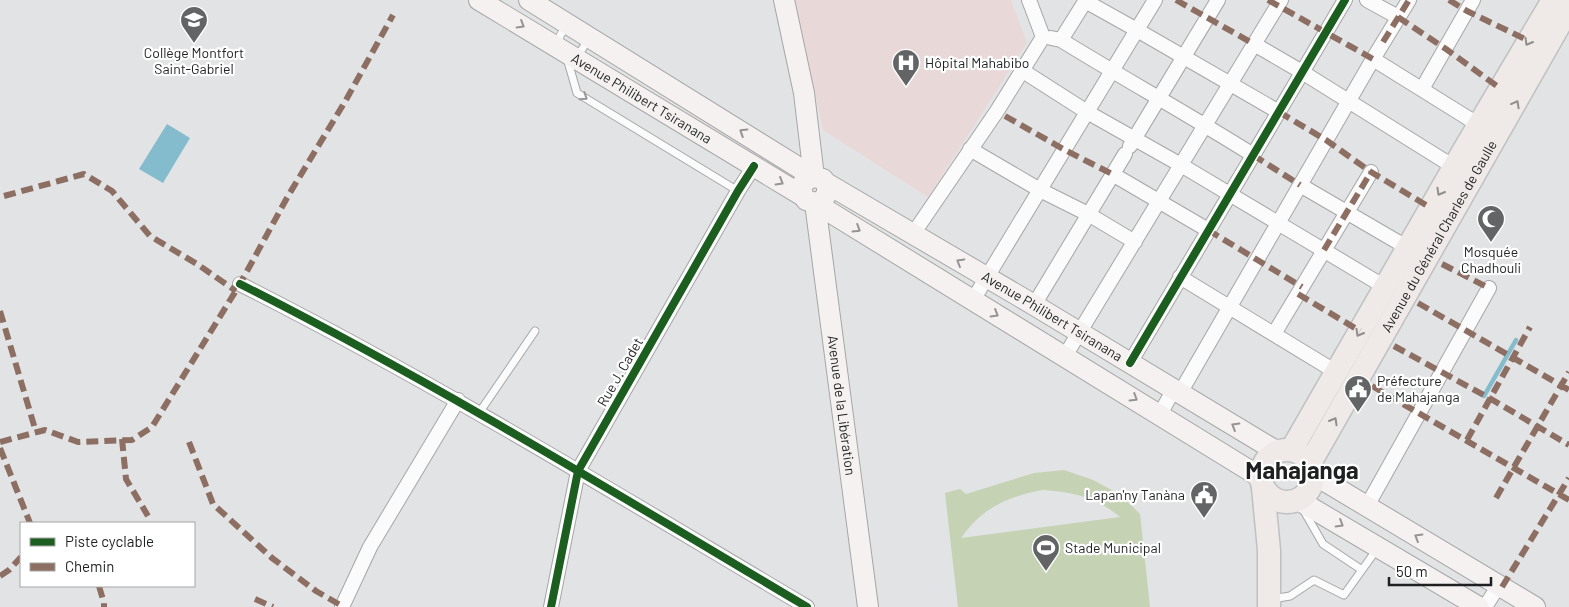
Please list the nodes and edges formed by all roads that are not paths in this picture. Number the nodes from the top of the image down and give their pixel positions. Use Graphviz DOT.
graph roads {
  1 [pos="479,0"];
  2 [pos="529,0"];
  3 [pos="784,0"];
  4 [pos="1029,0"];
  5 [pos="1155,0"];
  6 [pos="1218,0"];
  7 [pos="1280,0"];
  8 [pos="1345,0"];
  9 [pos="1368,0"];
  10 [pos="1409,0"];
  11 [pos="1473,0"];
  12 [pos="1553,0"];
  13 [pos="1085,1"];
  14 [pos="1569,8"];
  15 [pos="1398,17"];
  16 [pos="577,29"];
  17 [pos="1137,30"];
  18 [pos="1044,37"];
  19 [pos="1060,40"];
  20 [pos="1254,44"];
  21 [pos="566,53"];
  22 [pos="1184,56"];
  23 [pos="1373,59"];
  24 [pos="1023,71"];
  25 [pos="1112,71"];
  26 [pos="1302,72"];
  27 [pos="1231,83"];
  28 [pos="1422,89"];
  29 [pos="1158,99"];
  30 [pos="1349,100"];
  31 [pos="1087,112"];
  32 [pos="1279,112"];
  33 [pos="1206,125"];
  34 [pos="1488,131"];
  35 [pos="1130,146"];
  36 [pos="970,149"];
  37 [pos="1253,155"];
  38 [pos="1470,158"];
  39 [pos="754,166"];
  40 [pos="1181,166"];
  41 [pos="1371,172"];
  42 [pos="1114,175"];
  43 [pos="820,180"];
  44 [pos="1300,185"];
  45 [pos="1040,190"];
  46 [pos="738,191"];
  47 [pos="1229,195"];
  48 [pos="809,200"];
  49 [pos="1160,201"];
  50 [pos="1347,212"];
  51 [pos="1088,214"];
  52 [pos="1278,223"];
  53 [pos="1208,230"];
  54 [pos="913,234"];
  55 [pos="1135,242"];
  56 [pos="1408,248"];
  57 [pos="1324,250"];
  58 [pos="987,277"];
  59 [pos="1180,277"];
  60 [pos="240,284"];
  61 [pos="1489,288"];
  62 [pos="1394,292"];
  63 [pos="973,300"];
  64 [pos="1034,305"];
  65 [pos="1230,307"];
  66 [pos="535,331"];
  67 [pos="1081,333"];
  68 [pos="1274,334"];
  69 [pos="1065,356"];
  70 [pos="1130,362"];
  71 [pos="1336,372"];
  72 [pos="1177,391"];
  73 [pos="458,400"];
  74 [pos="479,413"];
  75 [pos="1160,414"];
  76 [pos="1284,450"];
  77 [pos="1312,468"];
  78 [pos="578,471"];
  79 [pos="1262,482"];
  80 [pos="1293,501"];
  81 [pos="1367,506"];
  82 [pos="1378,547"];
  83 [pos="1269,550"];
  84 [pos="1362,570"];
  85 [pos="1498,585"];
  86 [pos="1270,603"];
  87 [pos="342,607"];
  88 [pos="551,607"];
  89 [pos="807,607"];
  90 [pos="868,607"];
  91 [pos="1479,607"];
  92 [pos="1485,607"];
  93 [pos="1535,607"];
  1 -- 21 [label="main road, Avenue Philibert Tsiranana, one-way"];
  2 -- 16 [label="main road, Avenue Philibert Tsiranana"];
  3 -- 43 [label="main road"];
  4 -- 18 [label="street"];
  5 -- 17 [label="street"];
  6 -- 22 [label="street"];
  7 -- 20 [label="street"];
  8 -- 26 [label="street"];
  9 -- 15 [label="street"];
  10 -- 15 [label="street"];
  11 -- 28 [label="street"];
  12 -- 34 [label="main road, Avenue du Général Charles de Gaulle, one-way"];
  13 -- 17 [label="street"];
  13 -- 19 [label="street"];
  34 -- 14 [label="main road, Avenue du Général Charles de Gaulle, one-way"];
  15 -- 23 [label="street"];
  16 -- 21 [label="lane"];
  16 -- 21 [label="lane"];
  43 -- 16 [label="main road, Avenue Philibert Tsiranana, one-way"];
  17 -- 22 [label="street"];
  17 -- 25 [label="street"];
  18 -- 19 [label="street"];
  18 -- 24 [label="street"];
  19 -- 25 [label="street"];
  20 -- 26 [label="street"];
  20 -- 27 [label="street"];
  21 -- 39 [label="main road, Avenue Philibert Tsiranana"];
  21 -- 46 [label="lane, one-way"];
  22 -- 27 [label="street"];
  22 -- 29 [label="street"];
  23 -- 28 [label="street"];
  23 -- 30 [label="street"];
  24 -- 31 [label="street"];
  24 -- 36 [label="street"];
  25 -- 29 [label="street"];
  25 -- 31 [label="street"];
  26 -- 30 [label="street"];
  26 -- 32 [label="street"];
  27 -- 32 [label="street"];
  27 -- 33 [label="street"];
  28 -- 34 [label="street"];
  29 -- 33 [label="street"];
  29 -- 35 [label="street"];
  30 -- 38 [label="street"];
  30 -- 44 [label="street"];
  31 -- 35 [label="street"];
  31 -- 45 [label="street"];
  32 -- 37 [label="street"];
  33 -- 37 [label="street"];
  33 -- 40 [label="street"];
  34 -- 38 [label="main road, Avenue du Général Charles de Gaulle"];
  35 -- 40 [label="street"];
  35 -- 42 [label="street"];
  36 -- 45 [label="street"];
  36 -- 54 [label="street"];
  37 -- 47 [label="street"];
  38 -- 56 [label="main road, Avenue du Général Charles de Gaulle, one-way"];
  38 -- 62 [label="main road, Avenue du Général Charles de Gaulle"];
  39 -- 46 [label="street, Rue J. Cadet"];
  39 -- 48 [label="main road, Avenue Philibert Tsiranana, one-way"];
  40 -- 47 [label="street"];
  40 -- 49 [label="street"];
  41 -- 50 [label="street"];
  42 -- 49 [label="street"];
  42 -- 51 [label="street"];
  43 -- 48 [label="main road"];
  43 -- 54 [label="main road, Avenue Philibert Tsiranana"];
  44 -- 50 [label="street"];
  44 -- 52 [label="street"];
  45 -- 51 [label="street"];
  45 -- 58 [label="street"];
  46 -- 78 [label="street, Rue J. Cadet"];
  47 -- 52 [label="street"];
  47 -- 53 [label="street"];
  48 -- 63 [label="main road, Avenue Philibert Tsiranana, one-way"];
  48 -- 90 [label="main road, Avenue de la Libération"];
  49 -- 53 [label="street"];
  49 -- 55 [label="street"];
  50 -- 56 [label="street"];
  50 -- 57 [label="street"];
  51 -- 55 [label="street"];
  51 -- 64 [label="street"];
  52 -- 57 [label="street"];
  52 -- 65 [label="street"];
  53 -- 59 [label="street"];
  58 -- 54 [label="main road, Avenue Philibert Tsiranana, one-way"];
  55 -- 67 [label="street"];
  56 -- 62 [label="main road, Avenue du Général Charles de Gaulle"];
  57 -- 62 [label="street"];
  57 -- 68 [label="street"];
  58 -- 63 [label="street"];
  58 -- 64 [label="main road, Avenue Philibert Tsiranana"];
  59 -- 65 [label="street"];
  59 -- 70 [label="street"];
  60 -- 73 [label="street"];
  61 -- 81 [label="street"];
  62 -- 71 [label="main road, Avenue du Général Charles de Gaulle, one-way"];
  77 -- 62 [label="main road, Avenue du Général Charles de Gaulle, one-way"];
  63 -- 69 [label="main road, Avenue Philibert Tsiranana, one-way"];
  64 -- 67 [label="main road, Avenue Philibert Tsiranana"];
  65 -- 68 [label="street"];
  65 -- 72 [label="street"];
  66 -- 74 [label="lane"];
  67 -- 69 [label="street"];
  67 -- 70 [label="main road, Avenue Philibert Tsiranana"];
  68 -- 71 [label="street"];
  69 -- 75 [label="main road, Avenue Philibert Tsiranana, one-way"];
  70 -- 72 [label="main road, Avenue Philibert Tsiranana"];
  71 -- 76 [label="main road, Avenue du Général Charles de Gaulle"];
  72 -- 75 [label="street"];
  76 -- 72 [label="main road, Avenue Philibert Tsiranana, one-way"];
  73 -- 74 [label="street"];
  73 -- 87 [label="street"];
  74 -- 78 [label="street"];
  75 -- 79 [label="main road, Avenue Philibert Tsiranana"];
  76 -- 77 [label="main road"];
  76 -- 79 [label="main road"];
  77 -- 80 [label="main road"];
  77 -- 81 [label="main road"];
  78 -- 88 [label="street, Rue J. Cadet"];
  78 -- 89 [label="street"];
  79 -- 80 [label="main road"];
  79 -- 83 [label="main road"];
  80 -- 82 [label="main road, one-way"];
  80 -- 83 [label="main road"];
  80 -- 84 [label="lane"];
  85 -- 81 [label="main road, one-way"];
  82 -- 84 [label="lane"];
  82 -- 91 [label="main road"];
  83 -- 86 [label="main road"];
  84 -- 86 [label="lane"];
  85 -- 92 [label="street"];
  85 -- 93 [label="main road"];
}
